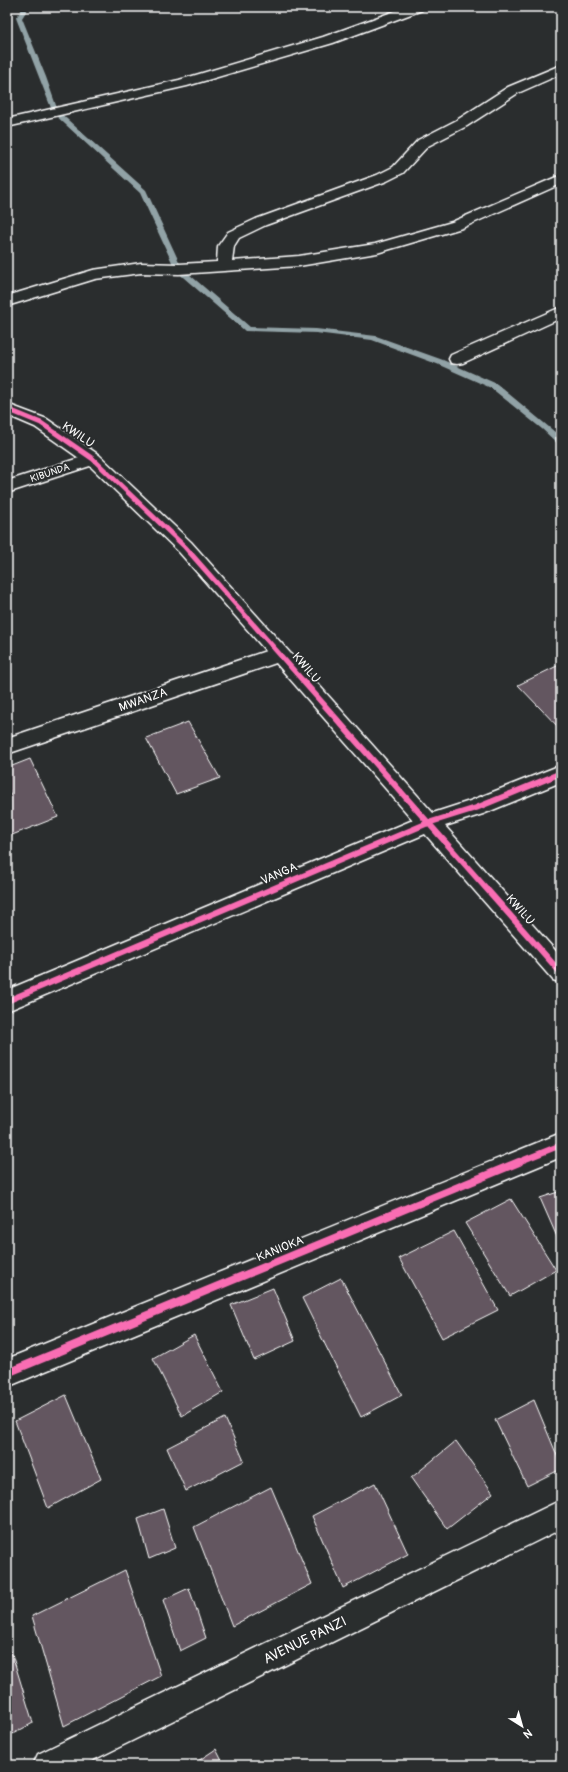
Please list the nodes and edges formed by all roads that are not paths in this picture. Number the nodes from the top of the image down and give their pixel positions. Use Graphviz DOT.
graph roads {
  1 [pos="418,7"];
  2 [pos="561,69"];
  3 [pos="7,123"];
  4 [pos="561,180"];
  5 [pos="224,265"];
  6 [pos="7,301"];
  7 [pos="561,312"];
  8 [pos="457,359"];
  9 [pos="7,409"];
  10 [pos="93,459"];
  11 [pos="7,487"];
  12 [pos="279,654"];
  13 [pos="7,746"];
  14 [pos="561,773"];
  15 [pos="428,823"];
  16 [pos="561,973"];
  17 [pos="7,1001"];
  18 [pos="561,1145"];
  19 [pos="7,1373"];
  20 [pos="561,1514"];
  21 [pos="49,1765"];
  1 -- 3 [label="street"];
  2 -- 5 [label="street"];
  4 -- 5 [label="street"];
  5 -- 6 [label="street"];
  7 -- 8 [label="street"];
  9 -- 10 [label="street, KWILU"];
  10 -- 11 [label="street, KIBUNDA"];
  10 -- 12 [label="street, KWILU"];
  12 -- 13 [label="street, MWANZA"];
  12 -- 15 [label="street, KWILU"];
  14 -- 15 [label="street, VANGA"];
  15 -- 16 [label="street, KWILU"];
  15 -- 17 [label="street, VANGA"];
  18 -- 19 [label="street, KANIOKA"];
  20 -- 21 [label="street, AVENUE PANZI"];
}
